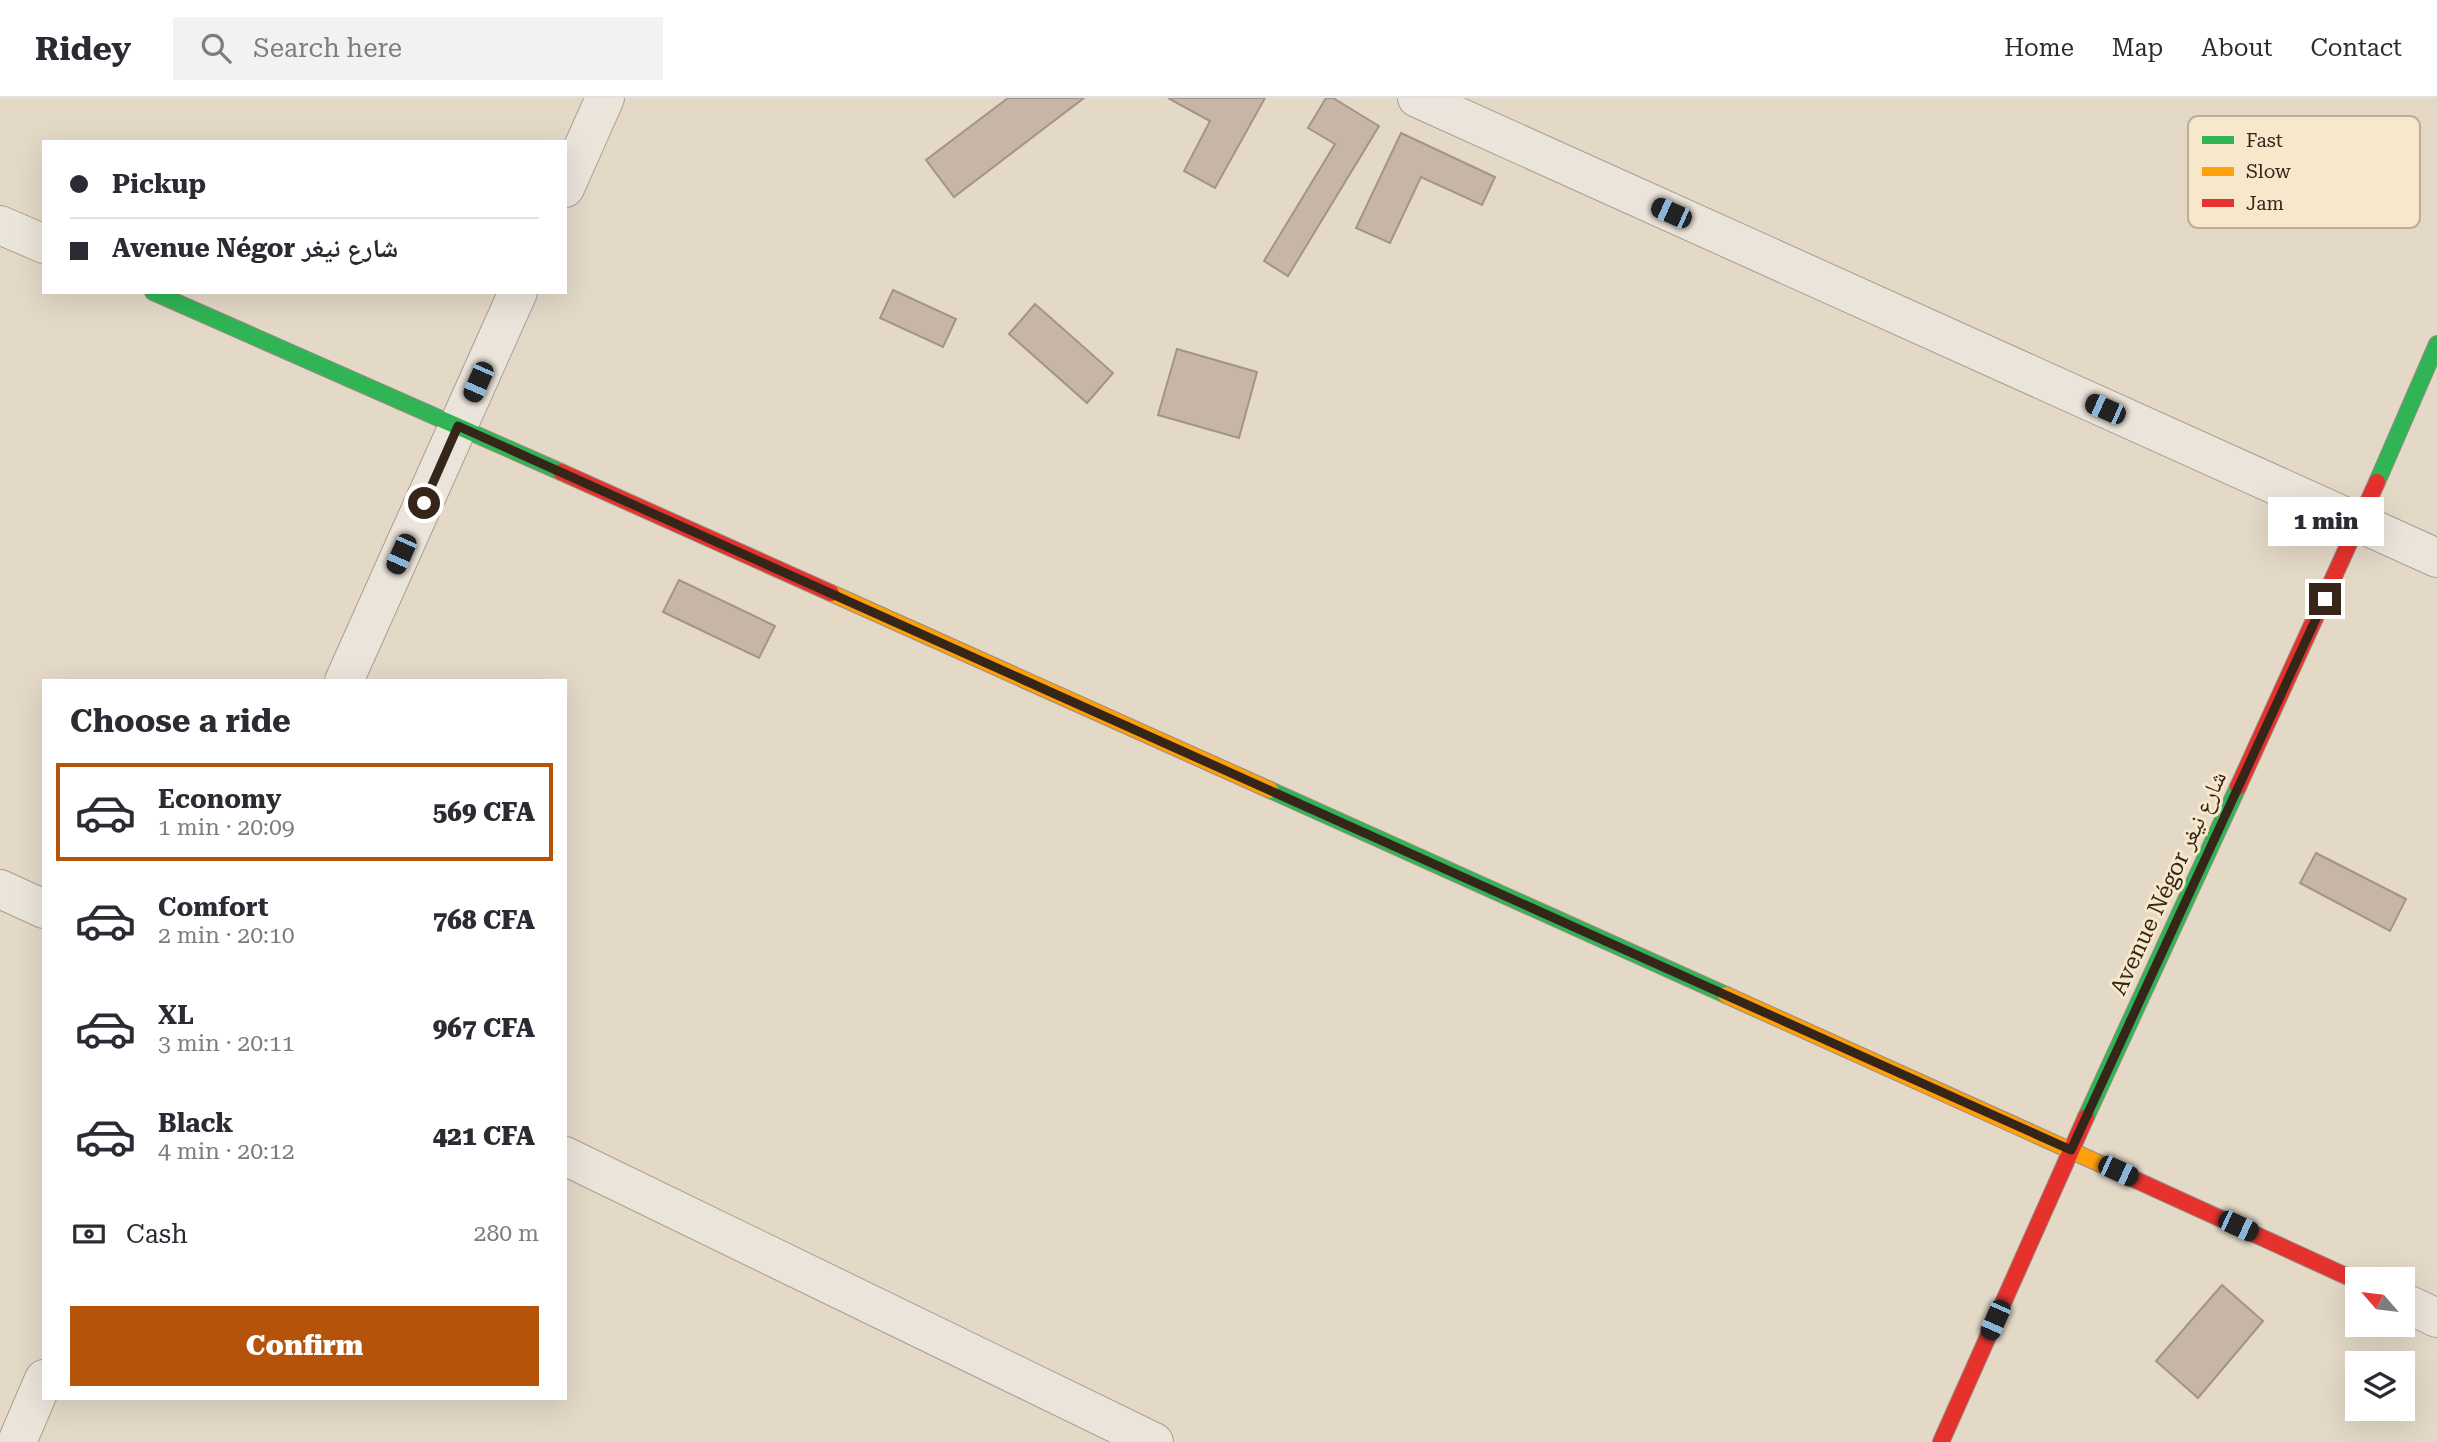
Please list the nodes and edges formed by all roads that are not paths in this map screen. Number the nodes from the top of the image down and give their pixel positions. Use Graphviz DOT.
graph roads {
  1 [pos="606,98"];
  2 [pos="1417,98"];
  3 [pos="567,184"];
  4 [pos="0,225"];
  5 [pos="42,243"];
  6 [pos="158,294"];
  7 [pos="517,294"];
  8 [pos="2437,344"];
  9 [pos="458,426"];
  10 [pos="2359,524"];
  11 [pos="2437,558"];
  12 [pos="345,679"];
  13 [pos="0,889"];
  14 [pos="42,908"];
  15 [pos="2071,1150"];
  16 [pos="567,1157"];
  17 [pos="2345,1276"];
  18 [pos="2415,1308"];
  19 [pos="2437,1318"];
  20 [pos="42,1384"];
  21 [pos="18,1442"];
  22 [pos="1154,1442"];
  23 [pos="1941,1442"];
  1 -- 3 [label="street"];
  2 -- 10 [label="street"];
  4 -- 5 [label="street"];
  6 -- 9 [label="street"];
  7 -- 9 [label="street"];
  8 -- 10 [label="street, Avenue Négor شارع نيغر"];
  9 -- 12 [label="street"];
  9 -- 15 [label="street"];
  10 -- 11 [label="street"];
  10 -- 15 [label="street, Avenue Négor شارع نيغر"];
  13 -- 14 [label="street"];
  15 -- 17 [label="street"];
  15 -- 23 [label="street, Avenue Négor شارع نيغر"];
  16 -- 22 [label="street"];
  18 -- 19 [label="street"];
  20 -- 21 [label="street"];
}
